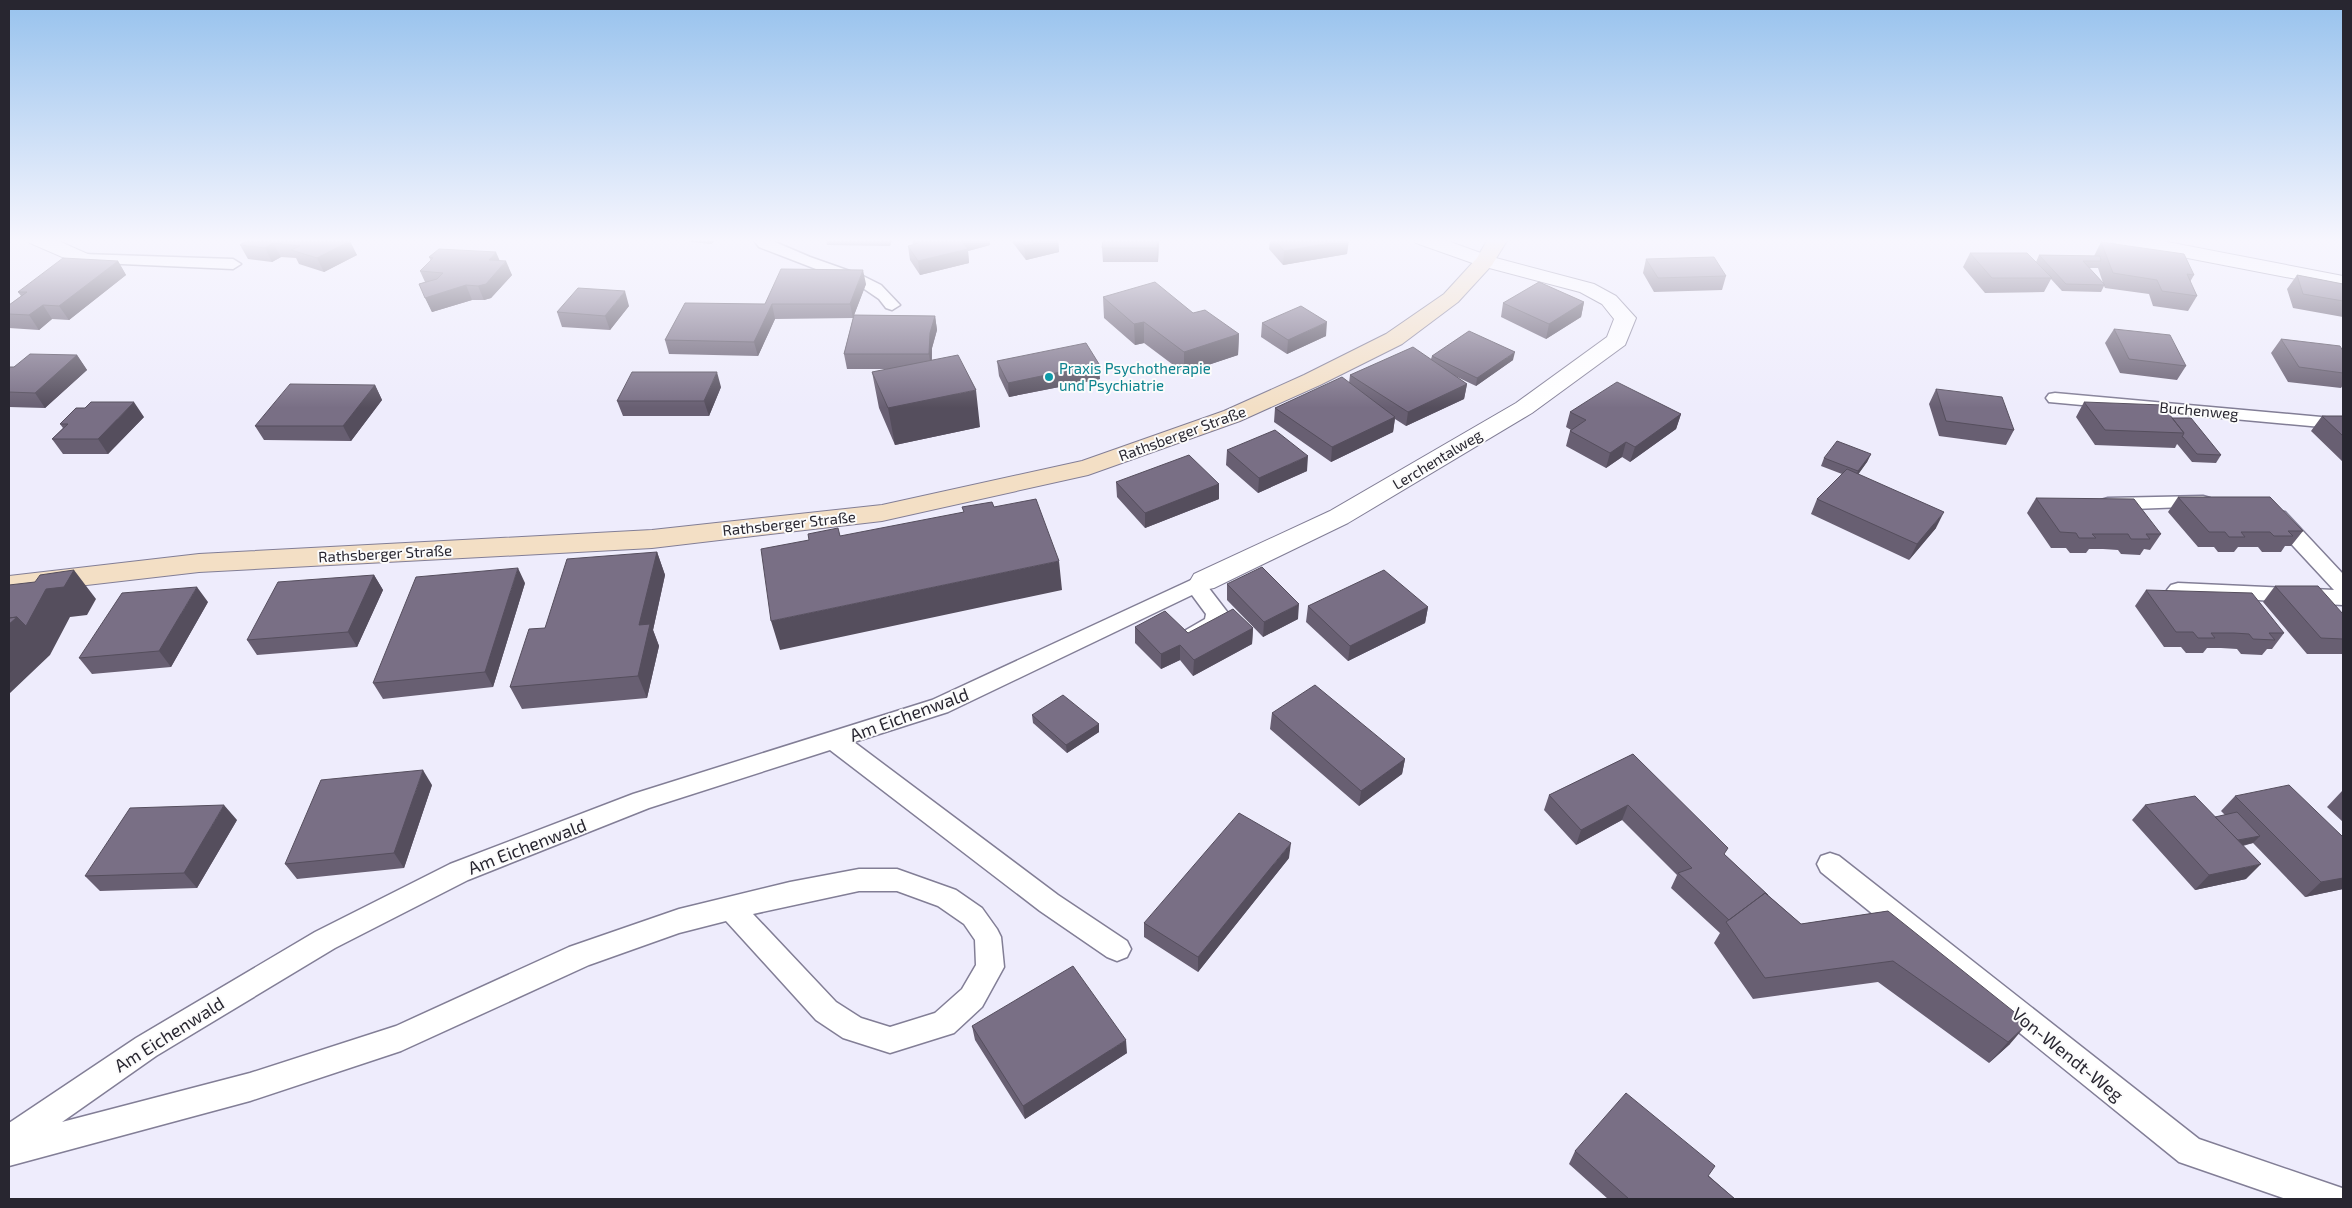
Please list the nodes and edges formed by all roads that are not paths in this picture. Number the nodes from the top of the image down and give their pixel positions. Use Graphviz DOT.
graph roads {
  1 [pos="885,295"];
  2 [pos="1453,295"];
  3 [pos="1601,295"];
  4 [pos="892,305"];
  5 [pos="2055,398"];
  6 [pos="2343,424"];
  7 [pos="2218,502"];
  8 [pos="2093,504"];
  9 [pos="2260,506"];
  10 [pos="1199,583"];
  11 [pos="9,585"];
  12 [pos="2178,590"];
  13 [pos="2343,595"];
  14 [pos="1191,636"];
  15 [pos="1086,637"];
  16 [pos="834,740"];
  17 [pos="1830,864"];
  18 [pos="732,909"];
  19 [pos="1117,949"];
  20 [pos="9,1141"];
  21 [pos="9,1151"];
  22 [pos="2331,1199"];
  1 -- 4 [label="lane"];
  2 -- 11 [label="street, Rathsberger Straße"];
  3 -- 10 [label="street, Lerchentalweg"];
  5 -- 6 [label="lane, Buchenweg"];
  7 -- 8 [label="lane"];
  9 -- 13 [label="lane"];
  10 -- 14 [label="lane"];
  10 -- 15 [label="lane, Lerchentalweg"];
  12 -- 13 [label="lane"];
  15 -- 16 [label="lane, Am Eichenwald"];
  16 -- 19 [label="lane"];
  16 -- 20 [label="lane, Am Eichenwald"];
  17 -- 22 [label="lane, Von-Wendt-Weg"];
  18 -- 18 [label="lane"];
  18 -- 21 [label="lane"];
}
